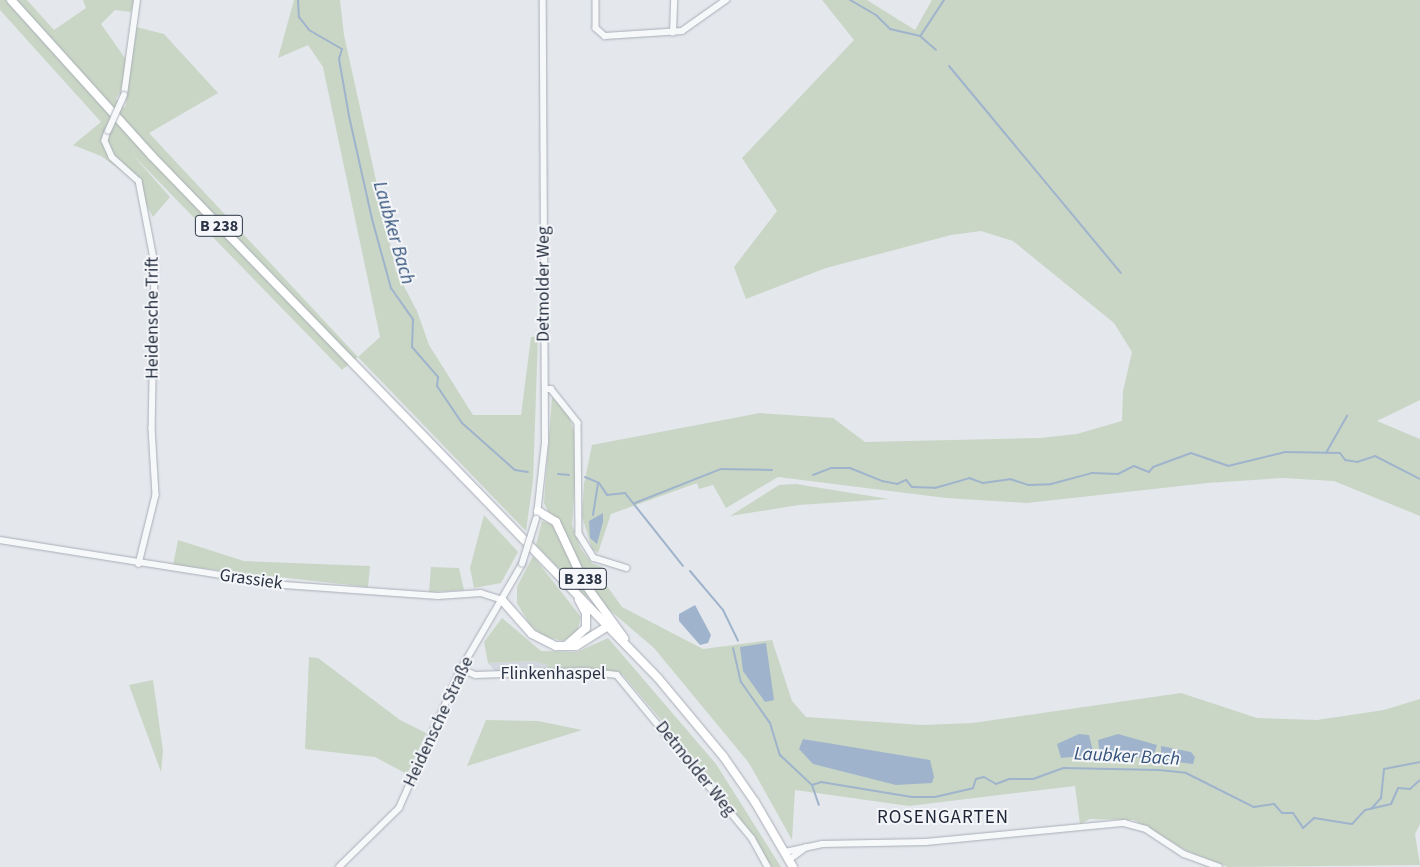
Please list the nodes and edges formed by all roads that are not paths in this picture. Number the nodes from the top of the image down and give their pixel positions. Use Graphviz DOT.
graph roads {
  1 [pos="11,0"];
  2 [pos="137,0"];
  3 [pos="543,0"];
  4 [pos="596,0"];
  5 [pos="674,0"];
  6 [pos="726,0"];
  7 [pos="673,32"];
  8 [pos="545,389"];
  9 [pos="537,515"];
  10 [pos="0,540"];
  11 [pos="139,564"];
  12 [pos="522,564"];
  13 [pos="626,568"];
  14 [pos="575,592"];
  15 [pos="502,600"];
  16 [pos="608,626"];
  17 [pos="565,646"];
  18 [pos="630,648"];
  19 [pos="461,669"];
  20 [pos="617,675"];
  21 [pos="806,847"];
  22 [pos="785,852"];
  23 [pos="791,864"];
  24 [pos="339,867"];
  25 [pos="768,867"];
  26 [pos="1219,867"];
  1 -- 14 [label="main road, B 238"];
  2 -- 11 [label="street, Heidensche Trift, bridge"];
  3 -- 8 [label="street, Detmolder Weg"];
  4 -- 7 [label="street"];
  5 -- 7 [label="street"];
  6 -- 7 [label="street"];
  8 -- 9 [label="street, Detmolder Weg"];
  8 -- 13 [label="street"];
  9 -- 12 [label="street, Detmolder Weg, bridge"];
  9 -- 18 [label="main road, B 238"];
  10 -- 11 [label="street, Grassiek"];
  11 -- 15 [label="street, Grassiek"];
  12 -- 15 [label="street, Heidensche Straße"];
  14 -- 16 [label="main road, B 238"];
  14 -- 17 [label="main road"];
  15 -- 17 [label="main road"];
  15 -- 19 [label="street, Heidensche Straße"];
  16 -- 17 [label="main road"];
  16 -- 18 [label="main road, B 238"];
  18 -- 22 [label="main road, Detmolder Weg / B 238"];
  19 -- 20 [label="street, Flinkenhaspel"];
  19 -- 24 [label="street, Heidensche Straße"];
  20 -- 25 [label="street, Detmolder Weg"];
  21 -- 22 [label="street"];
  21 -- 23 [label="street"];
  21 -- 26 [label="street"];
  22 -- 23 [label="main road, Detmolder Weg / B 238"];
}
